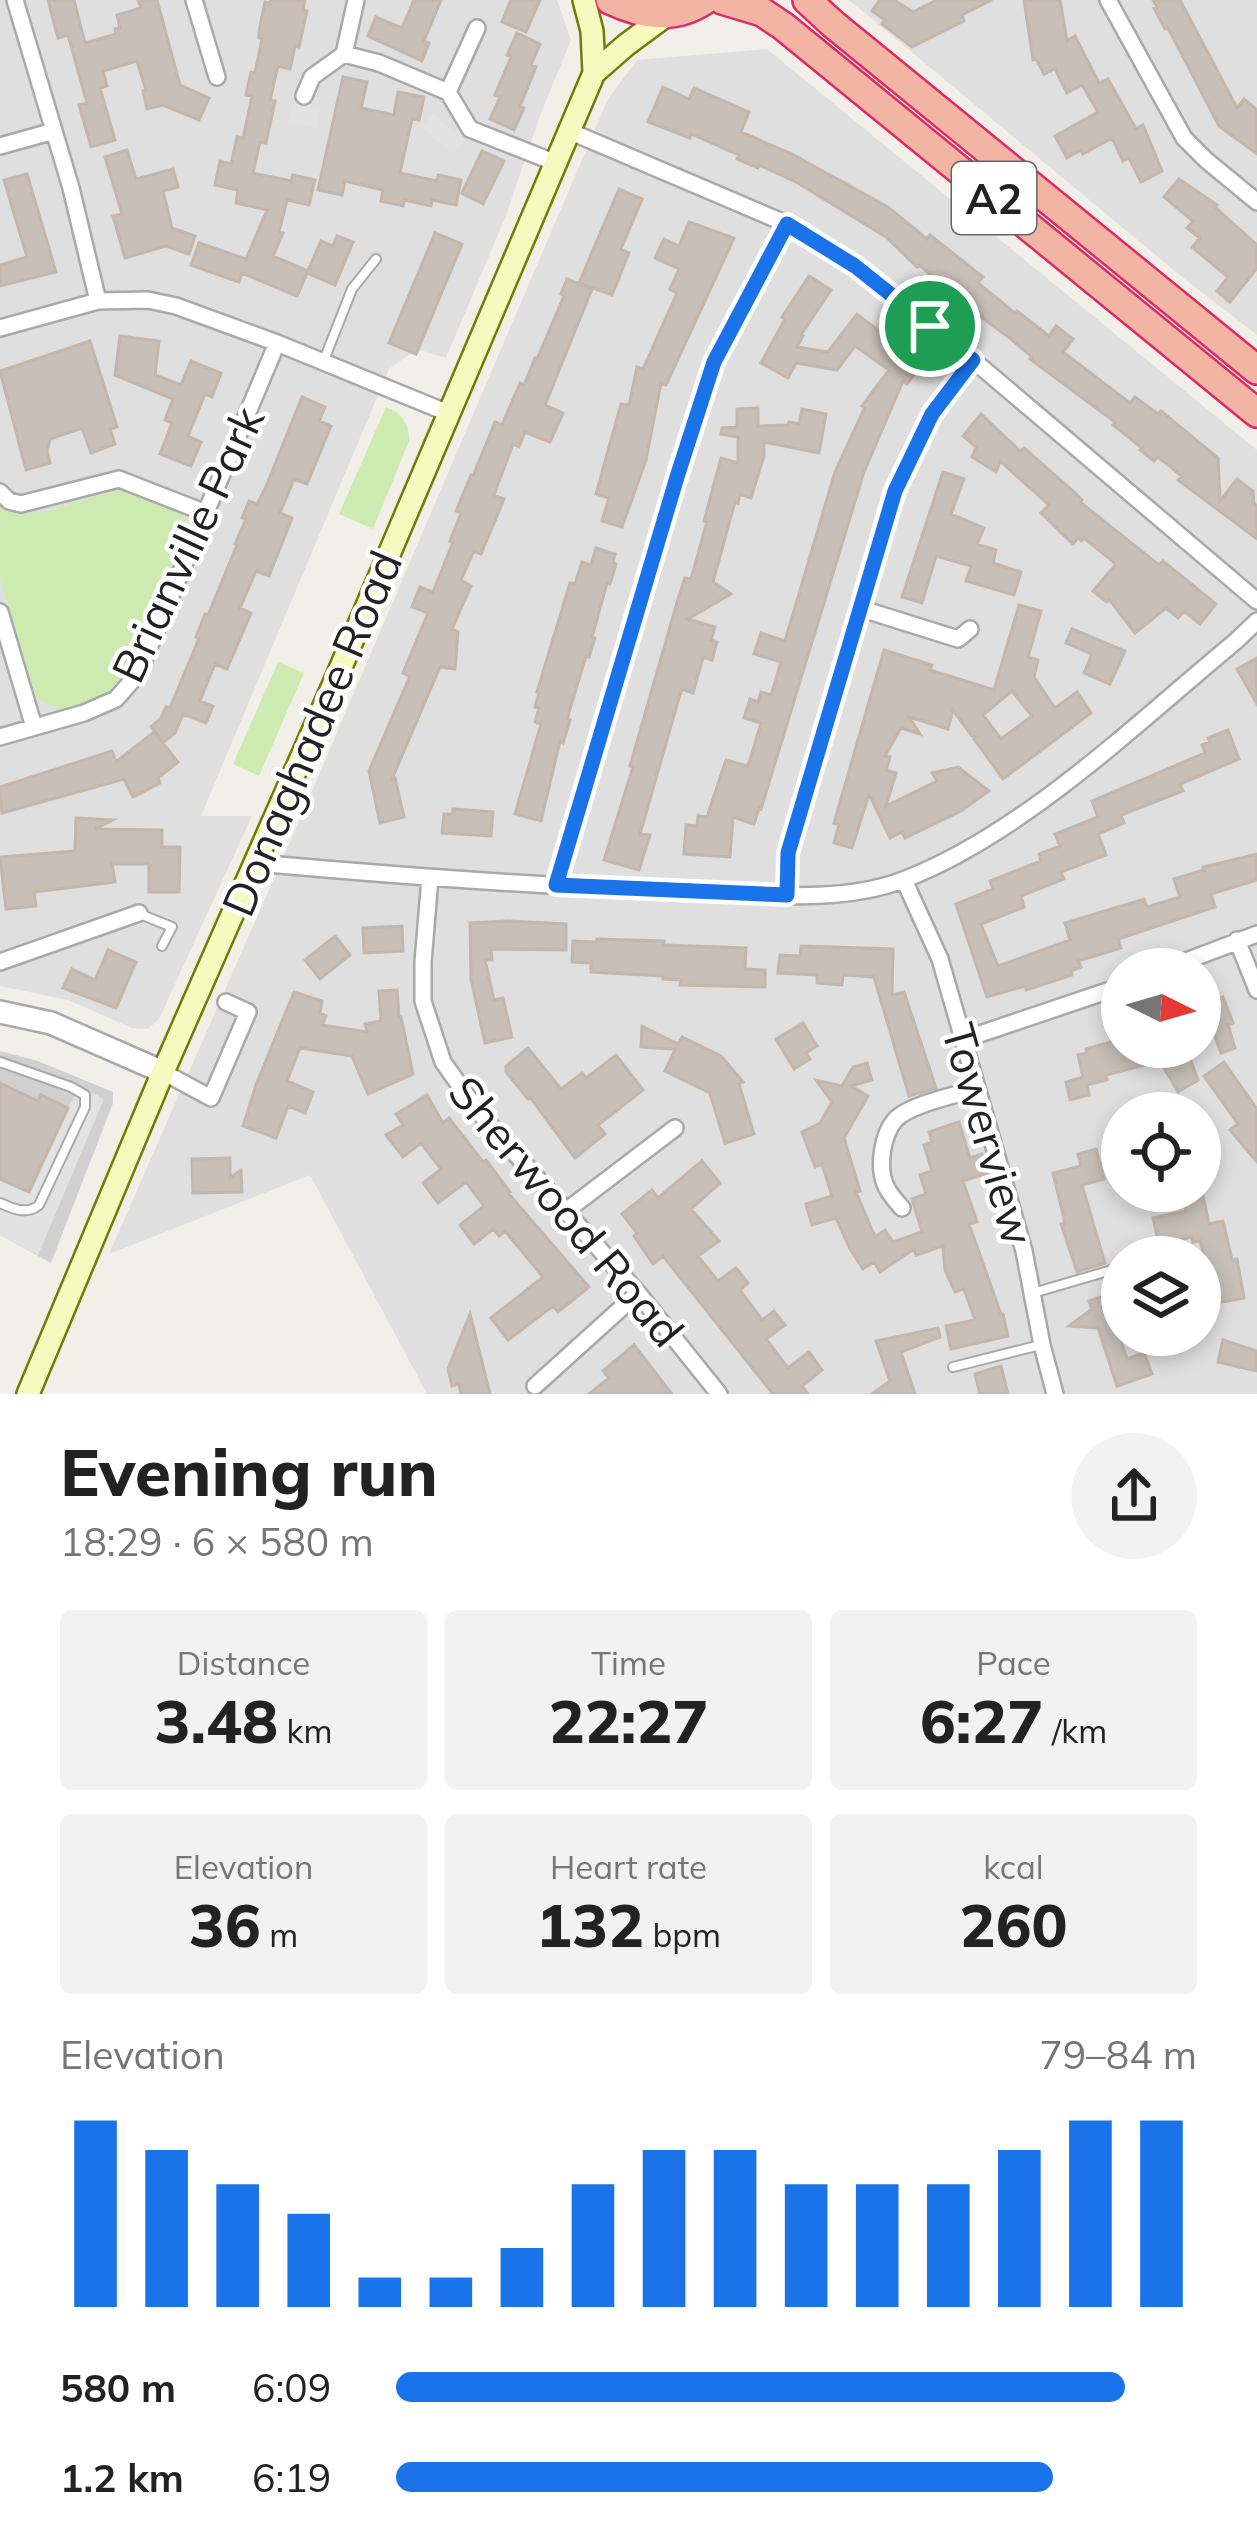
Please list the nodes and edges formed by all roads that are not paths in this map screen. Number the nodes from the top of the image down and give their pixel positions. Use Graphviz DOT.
graph roads {
  1 [pos="15,0"];
  2 [pos="194,0"];
  3 [pos="356,0"];
  4 [pos="584,0"];
  5 [pos="610,0"];
  6 [pos="705,0"];
  7 [pos="722,0"];
  8 [pos="807,0"];
  9 [pos="1108,0"];
  10 [pos="668,14"];
  11 [pos="477,28"];
  12 [pos="344,54"];
  13 [pos="594,73"];
  14 [pos="217,77"];
  15 [pos="448,92"];
  16 [pos="304,96"];
  17 [pos="54,131"];
  18 [pos="569,131"];
  19 [pos="0,146"];
  20 [pos="556,163"];
  21 [pos="1257,202"];
  22 [pos="787,224"];
  23 [pos="376,259"];
  24 [pos="98,301"];
  25 [pos="0,328"];
  26 [pos="277,343"];
  27 [pos="973,360"];
  28 [pos="323,361"];
  29 [pos="1257,370"];
  30 [pos="448,412"];
  31 [pos="1257,413"];
  32 [pos="0,492"];
  33 [pos="206,513"];
  34 [pos="1257,601"];
  35 [pos="859,608"];
  36 [pos="0,612"];
  37 [pos="1257,621"];
  38 [pos="970,629"];
  39 [pos="34,727"];
  40 [pos="0,737"];
  41 [pos="256,863"];
  42 [pos="430,878"];
  43 [pos="904,880"];
  44 [pos="556,885"];
  45 [pos="787,895"];
  46 [pos="139,914"];
  47 [pos="1257,934"];
  48 [pos="1237,940"];
  49 [pos="162,946"];
  50 [pos="1217,948"];
  51 [pos="0,962"];
  52 [pos="1257,990"];
  53 [pos="1101,993"];
  54 [pos="226,1002"];
  55 [pos="0,1012"];
  56 [pos="962,1040"];
  57 [pos="0,1062"];
  58 [pos="163,1072"];
  59 [pos="976,1089"];
  60 [pos="675,1128"];
  61 [pos="0,1203"];
  62 [pos="902,1208"];
  63 [pos="566,1211"];
  64 [pos="1101,1273"];
  65 [pos="638,1293"];
  66 [pos="1032,1293"];
  67 [pos="1042,1345"];
  68 [pos="953,1367"];
  69 [pos="535,1386"];
  70 [pos="28,1394"];
  71 [pos="719,1394"];
  72 [pos="1055,1394"];
  1 -- 17 [label="street"];
  2 -- 14 [label="street"];
  3 -- 12 [label="street"];
  4 -- 13 [label="main road, Donaghadee Road"];
  5 -- 10 [label="highway"];
  6 -- 10 [label="highway"];
  7 -- 31 [label="highway, A2"];
  8 -- 29 [label="highway, A2"];
  9 -- 21 [label="street"];
  10 -- 13 [label="main road, Donaghadee Road"];
  11 -- 15 [label="street"];
  12 -- 15 [label="street"];
  12 -- 16 [label="street"];
  13 -- 18 [label="main road, Donaghadee Road"];
  15 -- 20 [label="street"];
  17 -- 19 [label="street"];
  17 -- 24 [label="street"];
  18 -- 20 [label="main road, Donaghadee Road"];
  18 -- 22 [label="street"];
  20 -- 30 [label="main road, Donaghadee Road"];
  22 -- 27 [label="street"];
  22 -- 44 [label="street"];
  23 -- 28 [label="lane"];
  24 -- 25 [label="street"];
  24 -- 26 [label="street"];
  26 -- 28 [label="street"];
  26 -- 33 [label="street, Brianville Park"];
  27 -- 34 [label="street"];
  27 -- 35 [label="street"];
  28 -- 30 [label="street"];
  30 -- 41 [label="main road, Donaghadee Road"];
  32 -- 33 [label="street"];
  33 -- 39 [label="street, Brianville Park"];
  35 -- 38 [label="street"];
  35 -- 45 [label="street"];
  36 -- 39 [label="street"];
  37 -- 43 [label="street"];
  39 -- 40 [label="street, Brianville Park"];
  41 -- 42 [label="street"];
  41 -- 58 [label="main road, Donaghadee Road"];
  42 -- 44 [label="street"];
  42 -- 63 [label="street, Sherwood Road"];
  43 -- 45 [label="street"];
  43 -- 56 [label="street, Towerview"];
  44 -- 45 [label="street"];
  46 -- 49 [label="lane"];
  46 -- 51 [label="street"];
  47 -- 48 [label="street"];
  48 -- 50 [label="street"];
  48 -- 52 [label="street"];
  53 -- 56 [label="street"];
  54 -- 58 [label="street"];
  55 -- 58 [label="street"];
  56 -- 59 [label="street, Towerview"];
  57 -- 61 [label="lane"];
  58 -- 70 [label="main road, Donaghadee Road"];
  59 -- 62 [label="street"];
  59 -- 66 [label="street, Towerview"];
  60 -- 63 [label="street"];
  63 -- 65 [label="street, Sherwood Road"];
  64 -- 66 [label="lane"];
  65 -- 69 [label="street"];
  65 -- 71 [label="street, Sherwood Road"];
  66 -- 67 [label="street, Towerview"];
  67 -- 68 [label="lane"];
  67 -- 72 [label="street, Towerview"];
}
